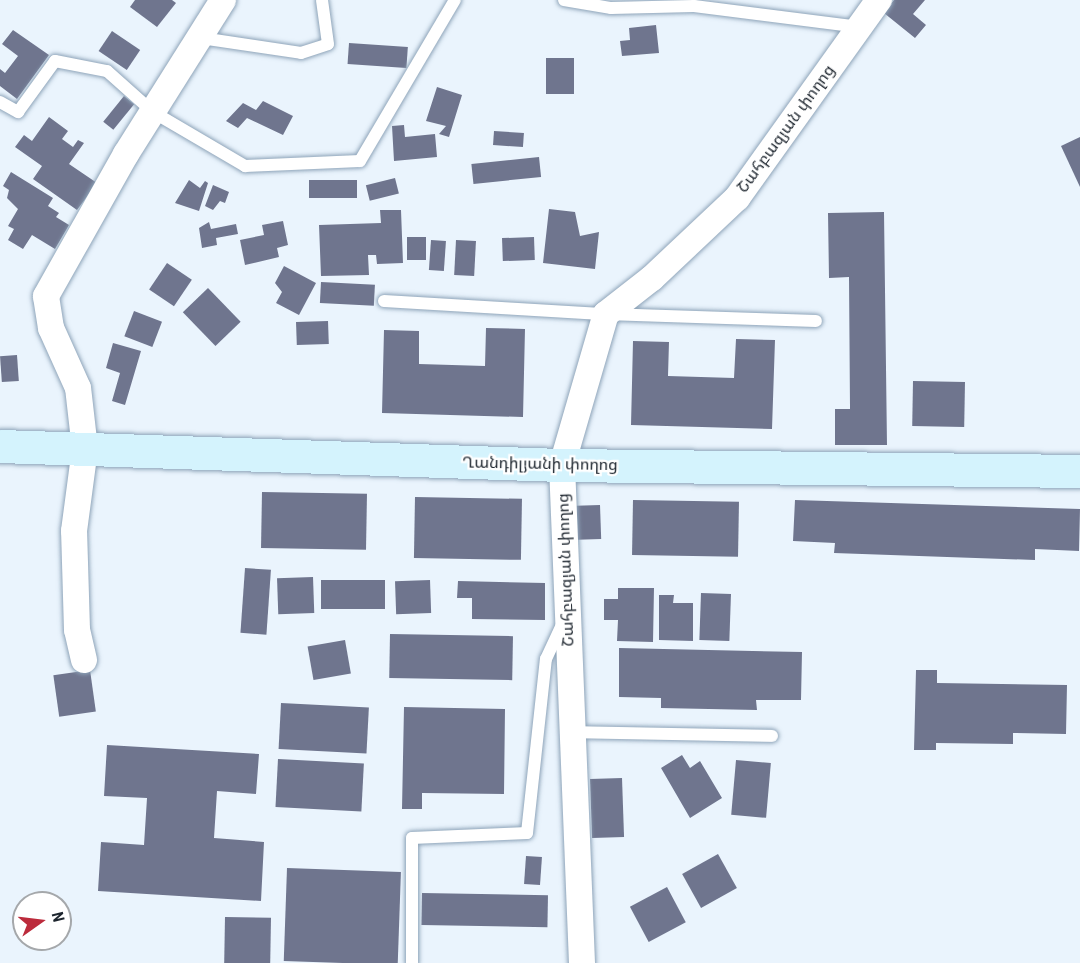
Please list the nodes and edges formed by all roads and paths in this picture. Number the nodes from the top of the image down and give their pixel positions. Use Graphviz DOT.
graph roads {
  1 [pos="223,0"];
  2 [pos="322,0"];
  3 [pos="455,0"];
  4 [pos="564,0"];
  5 [pos="879,0"];
  6 [pos="860,27"];
  7 [pos="201,38"];
  8 [pos="0,102"];
  9 [pos="153,112"];
  10 [pos="384,301"];
  11 [pos="606,314"];
  12 [pos="816,321"];
  13 [pos="0,446"];
  14 [pos="85,449"];
  15 [pos="562,465"];
  16 [pos="1080,471"];
  17 [pos="568,613"];
  18 [pos="84,660"];
  19 [pos="573,732"];
  20 [pos="772,736"];
  21 [pos="412,963"];
  22 [pos="582,963"];
  1 -- 7 [label="street"];
  2 -- 7 [label="lane"];
  3 -- 9 [label="lane"];
  4 -- 6 [label="lane"];
  5 -- 6 [label="street, Շահբազյան փողոց"];
  6 -- 11 [label="street, Շահբազյան փողոց"];
  7 -- 9 [label="street"];
  8 -- 9 [label="lane"];
  9 -- 14 [label="street"];
  10 -- 11 [label="lane"];
  11 -- 12 [label="lane"];
  11 -- 15 [label="street, Շահբազյան փողոց"];
  13 -- 14 [label="main road, Ղանդիլյանի փողոց"];
  14 -- 15 [label="main road, Ղանդիլյանի փողոց"];
  14 -- 18 [label="street"];
  15 -- 16 [label="main road, Ղանդիլյանի փողոց"];
  15 -- 17 [label="street, Շահբազյան փողոց"];
  17 -- 19 [label="street, Շահբազյան փողոց"];
  17 -- 21 [label="lane"];
  19 -- 20 [label="lane"];
  19 -- 22 [label="street, Շահբազյան փողոց"];
}
